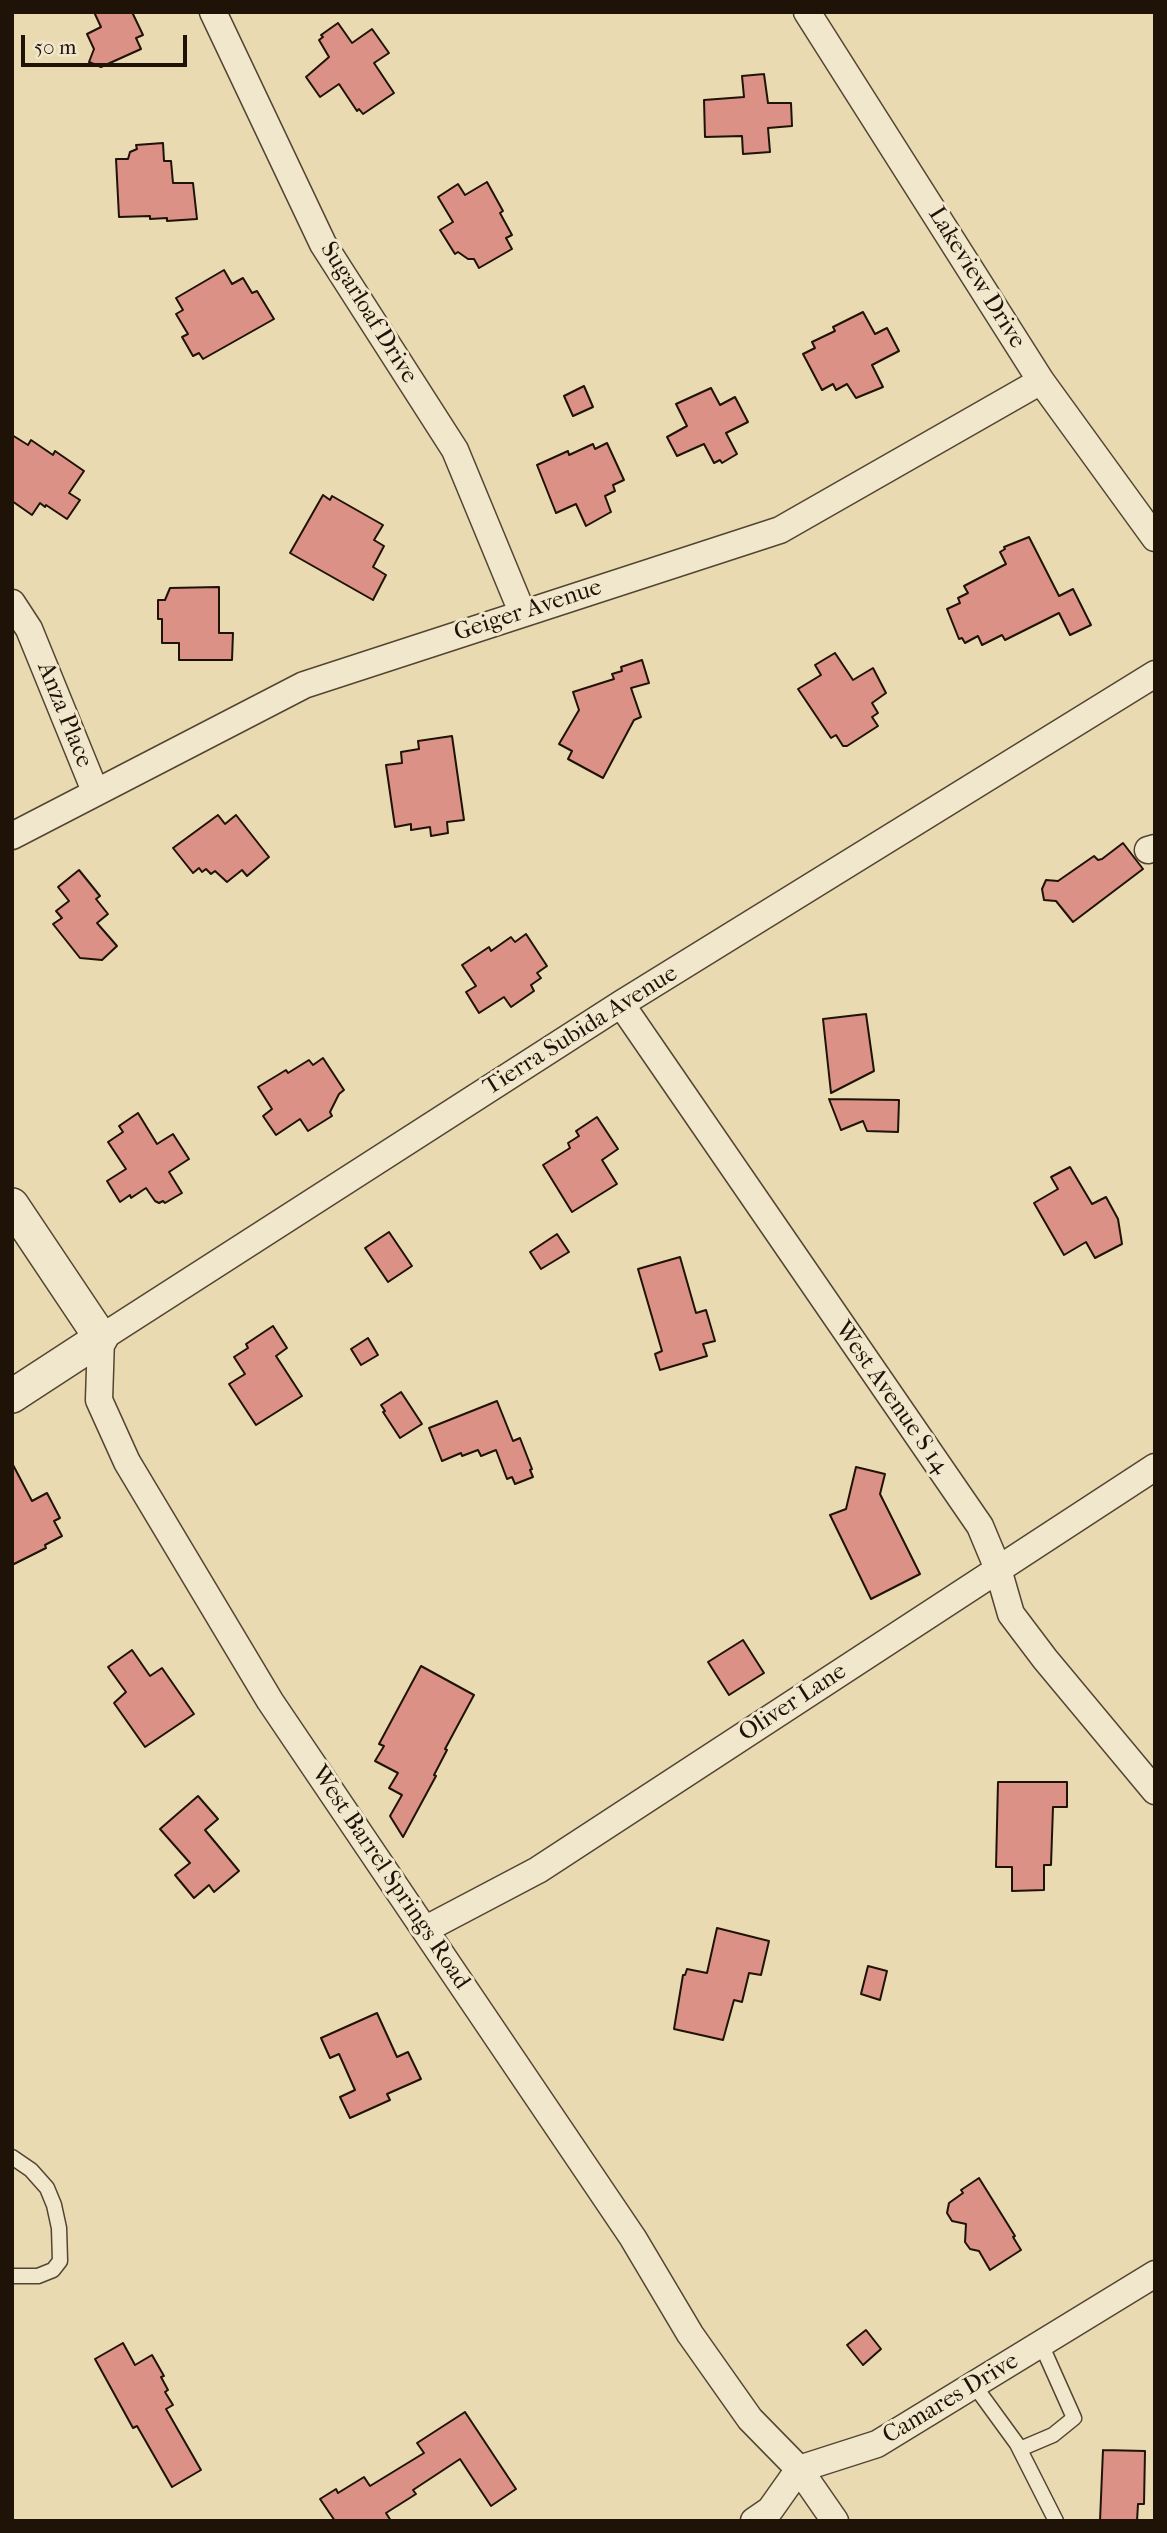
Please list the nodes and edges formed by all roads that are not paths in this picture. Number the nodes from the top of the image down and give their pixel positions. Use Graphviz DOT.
graph roads {
  1 [pos="213,12"];
  2 [pos="807,12"];
  3 [pos="1041,381"];
  4 [pos="1155,538"];
  5 [pos="12,603"];
  6 [pos="522,612"];
  7 [pos="1155,674"];
  8 [pos="95,791"];
  9 [pos="12,836"];
  10 [pos="621,1004"];
  11 [pos="12,1205"];
  12 [pos="101,1338"];
  13 [pos="12,1396"];
  14 [pos="1155,1467"];
  15 [pos="998,1569"];
  16 [pos="1155,1791"];
  17 [pos="426,1929"];
  18 [pos="12,2157"];
  19 [pos="1155,2274"];
  20 [pos="12,2276"];
  21 [pos="1041,2344"];
  22 [pos="974,2385"];
  23 [pos="1020,2449"];
  24 [pos="800,2469"];
  25 [pos="754,2521"];
  26 [pos="835,2521"];
  27 [pos="1056,2521"];
  1 -- 6 [label="street, Sugarloaf Drive"];
  2 -- 3 [label="street, Lakeview Drive"];
  3 -- 4 [label="street, Lakeview Drive"];
  3 -- 6 [label="street, Geiger Avenue"];
  5 -- 8 [label="street, Anza Place"];
  6 -- 8 [label="street, Geiger Avenue"];
  7 -- 10 [label="street, Tierra Subida Avenue"];
  8 -- 9 [label="street, Geiger Avenue"];
  10 -- 12 [label="street, Tierra Subida Avenue"];
  10 -- 15 [label="street, West Avenue S 14"];
  11 -- 12 [label="street"];
  12 -- 13 [label="street, Tierra Subida Avenue"];
  12 -- 17 [label="street, West Barrel Springs Road"];
  14 -- 15 [label="street, Oliver Lane"];
  15 -- 16 [label="street, West Avenue S 14"];
  15 -- 17 [label="street, Oliver Lane"];
  17 -- 24 [label="street, West Barrel Springs Road"];
  18 -- 20 [label="lane"];
  19 -- 21 [label="street, Camares Drive"];
  21 -- 22 [label="street, Camares Drive"];
  21 -- 23 [label="lane"];
  22 -- 23 [label="lane"];
  22 -- 24 [label="street, Camares Drive"];
  23 -- 27 [label="lane"];
  24 -- 25 [label="street"];
  24 -- 26 [label="street, West Barrel Springs Road"];
}
